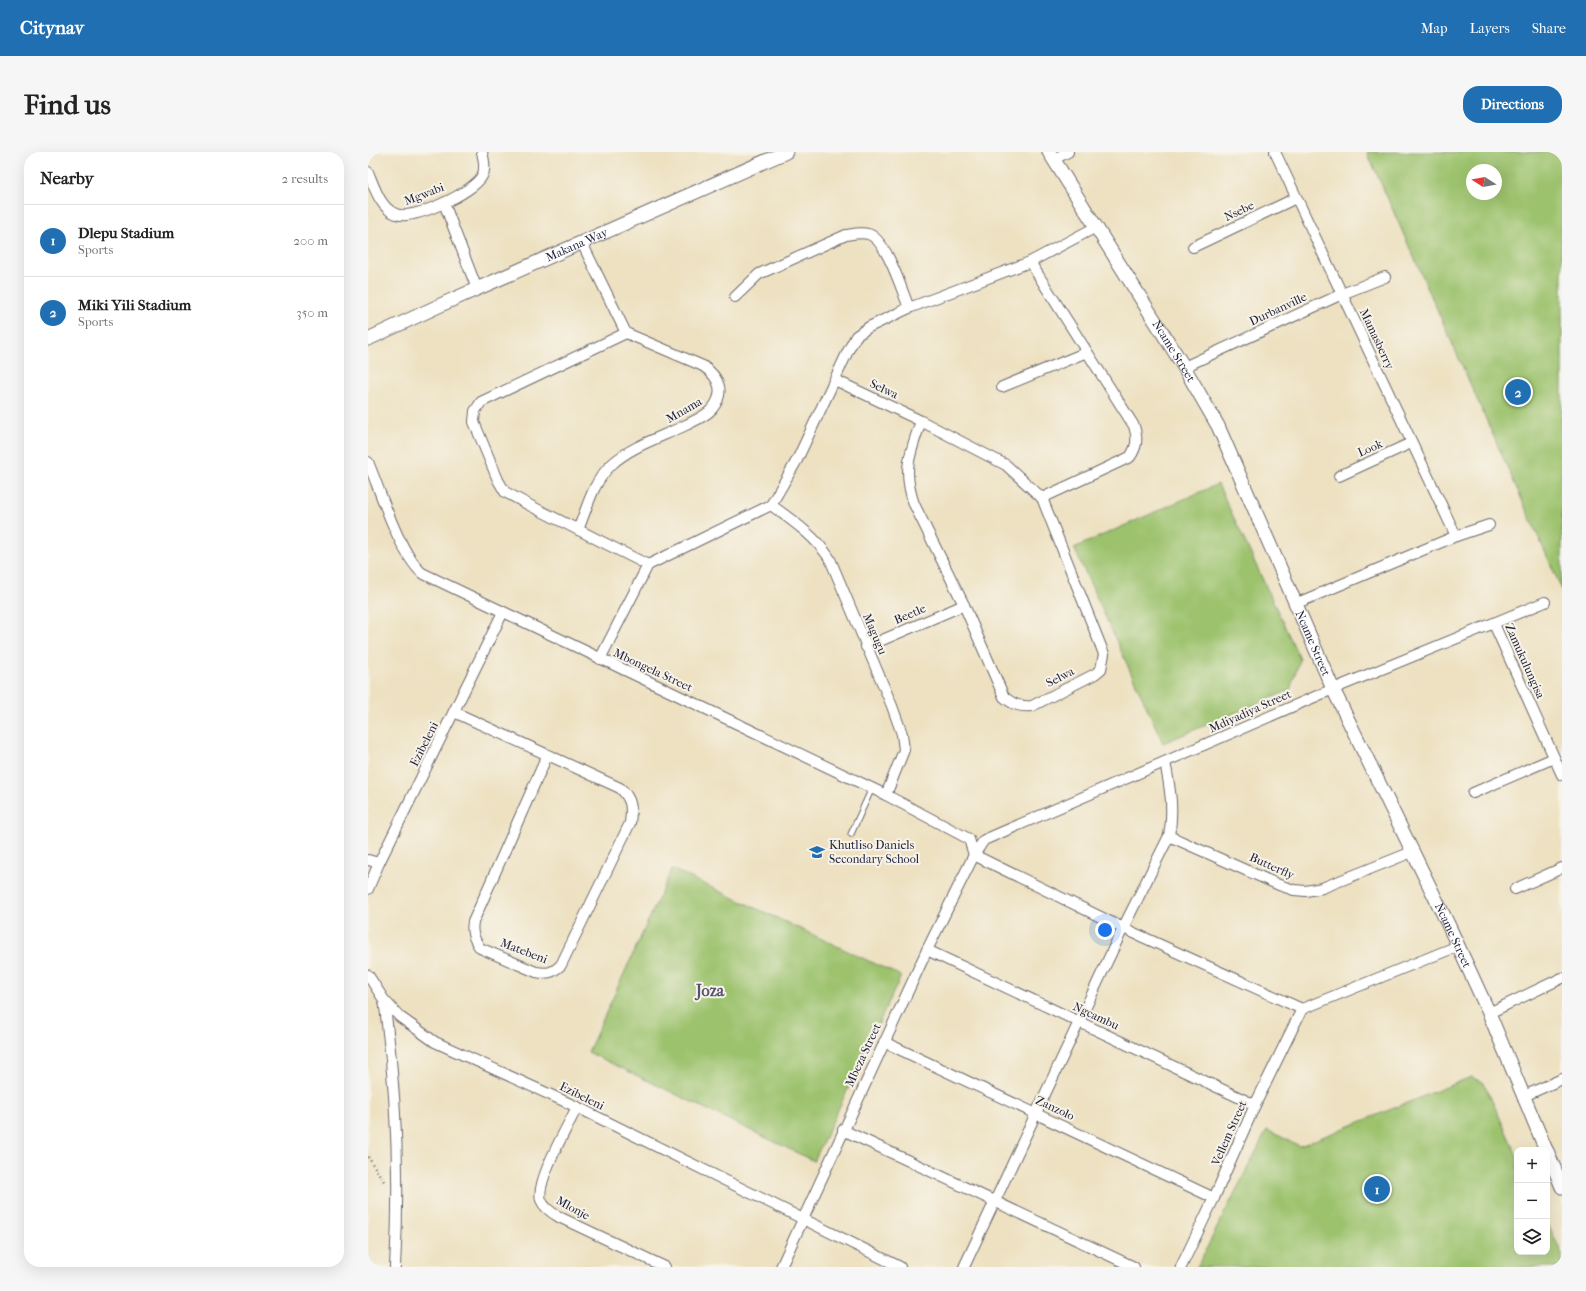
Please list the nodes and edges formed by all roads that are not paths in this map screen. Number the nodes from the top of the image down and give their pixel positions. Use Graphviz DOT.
graph roads {
  1 [pos="482,152"];
  2 [pos="786,152"];
  3 [pos="1068,152"];
  4 [pos="1275,152"];
  5 [pos="1052,155"];
  6 [pos="368,172"];
  7 [pos="1296,198"];
  8 [pos="444,203"];
  9 [pos="1096,226"];
  10 [pos="582,243"];
  11 [pos="1193,247"];
  12 [pos="1030,262"];
  13 [pos="1385,277"];
  14 [pos="478,289"];
  15 [pos="1342,294"];
  16 [pos="735,297"];
  17 [pos="909,308"];
  18 [pos="626,333"];
  19 [pos="368,339"];
  20 [pos="1087,352"];
  21 [pos="1184,367"];
  22 [pos="835,380"];
  23 [pos="1002,386"];
  24 [pos="921,421"];
  25 [pos="1411,444"];
  26 [pos="368,462"];
  27 [pos="1339,476"];
  28 [pos="1042,498"];
  29 [pos="771,505"];
  30 [pos="1489,525"];
  31 [pos="578,530"];
  32 [pos="1456,536"];
  33 [pos="648,565"];
  34 [pos="1545,602"];
  35 [pos="1295,604"];
  36 [pos="964,605"];
  37 [pos="503,612"];
  38 [pos="1494,624"];
  39 [pos="866,647"];
  40 [pos="600,659"];
  41 [pos="1333,689"];
  42 [pos="454,712"];
  43 [pos="547,756"];
  44 [pos="1554,758"];
  45 [pos="1165,762"];
  46 [pos="1562,775"];
  47 [pos="872,788"];
  48 [pos="1473,793"];
  49 [pos="886,795"];
  50 [pos="851,834"];
  51 [pos="1169,836"];
  52 [pos="1412,852"];
  53 [pos="974,855"];
  54 [pos="368,860"];
  55 [pos="379,862"];
  56 [pos="1562,868"];
  57 [pos="1515,888"];
  58 [pos="368,889"];
  59 [pos="1123,928"];
  60 [pos="1458,946"];
  61 [pos="927,950"];
  62 [pos="368,975"];
  63 [pos="1562,978"];
  64 [pos="384,1000"];
  65 [pos="1302,1010"];
  66 [pos="1489,1013"];
  67 [pos="1079,1022"];
  68 [pos="884,1042"];
  69 [pos="1562,1079"];
  70 [pos="1524,1096"];
  71 [pos="1255,1105"];
  72 [pos="577,1107"];
  73 [pos="1036,1113"];
  74 [pos="843,1130"];
  75 [pos="1545,1147"];
  76 [pos="1550,1158"];
  77 [pos="1562,1187"];
  78 [pos="1214,1198"];
  79 [pos="994,1202"];
  80 [pos="802,1219"];
  81 [pos="395,1267"];
  82 [pos="665,1267"];
  83 [pos="781,1267"];
  84 [pos="900,1267"];
  85 [pos="964,1267"];
  86 [pos="1134,1267"];
  87 [pos="1181,1267"];
  1 -- 8 [label="street, Mgwabi"];
  2 -- 10 [label="street, Makana Way"];
  3 -- 5 [label="street"];
  4 -- 7 [label="street, Mamasberry"];
  5 -- 9 [label="street, Ncame Street"];
  6 -- 8 [label="street, Mgwabi"];
  7 -- 11 [label="street, Nsebe"];
  7 -- 15 [label="street, Mamasberry"];
  8 -- 14 [label="street"];
  9 -- 12 [label="street"];
  9 -- 21 [label="street, Ncame Street"];
  10 -- 14 [label="street, Makana Way"];
  10 -- 18 [label="street"];
  12 -- 17 [label="street"];
  12 -- 20 [label="street"];
  13 -- 15 [label="street, Durbanville"];
  14 -- 19 [label="street, Makana Way"];
  15 -- 21 [label="street, Durbanville"];
  15 -- 25 [label="street, Mamasberry"];
  16 -- 17 [label="street"];
  17 -- 22 [label="street"];
  18 -- 31 [label="street, Mnama"];
  18 -- 31 [label="street"];
  20 -- 23 [label="street"];
  20 -- 28 [label="street"];
  21 -- 35 [label="street, Ncame Street"];
  22 -- 24 [label="street, Selwa"];
  22 -- 29 [label="street"];
  24 -- 28 [label="street, Selwa"];
  24 -- 36 [label="street, Selwa"];
  25 -- 27 [label="street, Look"];
  25 -- 32 [label="street, Mamasberry"];
  26 -- 37 [label="street, Mbongela Street"];
  28 -- 36 [label="street, Selwa"];
  29 -- 33 [label="street"];
  29 -- 39 [label="street, Magugu"];
  30 -- 32 [label="street"];
  31 -- 33 [label="street"];
  32 -- 35 [label="street"];
  33 -- 40 [label="street"];
  34 -- 38 [label="street, Mdiyadiya Street"];
  35 -- 41 [label="street, Ncame Street"];
  36 -- 39 [label="street, Beetle"];
  37 -- 40 [label="street, Mbongela Street"];
  37 -- 42 [label="street, Ezibeleni"];
  38 -- 41 [label="street, Mdiyadiya Street"];
  38 -- 44 [label="street, Zamukulungisa"];
  39 -- 49 [label="street, Magugu"];
  40 -- 47 [label="street, Mbongela Street"];
  41 -- 45 [label="street, Mdiyadiya Street"];
  41 -- 52 [label="street, Ncame Street"];
  42 -- 43 [label="street, Matebeni"];
  42 -- 55 [label="street, Ezibeleni"];
  43 -- 43 [label="street, Matebeni"];
  44 -- 46 [label="street, Zamukulungisa"];
  44 -- 48 [label="street"];
  45 -- 51 [label="street"];
  45 -- 53 [label="street, Mdiyadiya Street"];
  47 -- 49 [label="street, Mbongela Street"];
  47 -- 50 [label="lane"];
  49 -- 53 [label="street, Mbongela Street"];
  51 -- 52 [label="street, Butterfly"];
  51 -- 59 [label="street"];
  52 -- 60 [label="street, Ncame Street"];
  53 -- 59 [label="street"];
  53 -- 61 [label="street, Mbeza Street"];
  54 -- 55 [label="street"];
  55 -- 58 [label="street, Ezibeleni"];
  56 -- 57 [label="street"];
  59 -- 65 [label="street"];
  59 -- 67 [label="street"];
  60 -- 65 [label="street"];
  60 -- 66 [label="street, Ncame Street"];
  61 -- 67 [label="street, Ngcambu"];
  61 -- 68 [label="street, Mbeza Street"];
  62 -- 64 [label="street, Ezibeleni"];
  63 -- 66 [label="street"];
  64 -- 72 [label="street, Ezibeleni"];
  64 -- 81 [label="street"];
  65 -- 71 [label="street, Vellem Street"];
  66 -- 70 [label="street, Ncame Street"];
  67 -- 71 [label="street, Ngcambu"];
  67 -- 73 [label="street"];
  68 -- 73 [label="street, Zanzolo"];
  68 -- 74 [label="street, Mbeza Street"];
  69 -- 70 [label="street"];
  70 -- 75 [label="street, Ncame Street"];
  71 -- 78 [label="street, Vellem Street"];
  72 -- 80 [label="street, Ezibeleni"];
  72 -- 82 [label="street, Mlonje"];
  73 -- 78 [label="street, Zanzolo"];
  73 -- 79 [label="street"];
  74 -- 79 [label="street"];
  74 -- 80 [label="street, Mbeza Street"];
  76 -- 77 [label="street, Ncame Street"];
  78 -- 87 [label="street, Vellem Street"];
  79 -- 85 [label="street"];
  79 -- 86 [label="street"];
  80 -- 83 [label="street, Mbeza Street"];
  80 -- 84 [label="street, Ezibeleni"];
}
